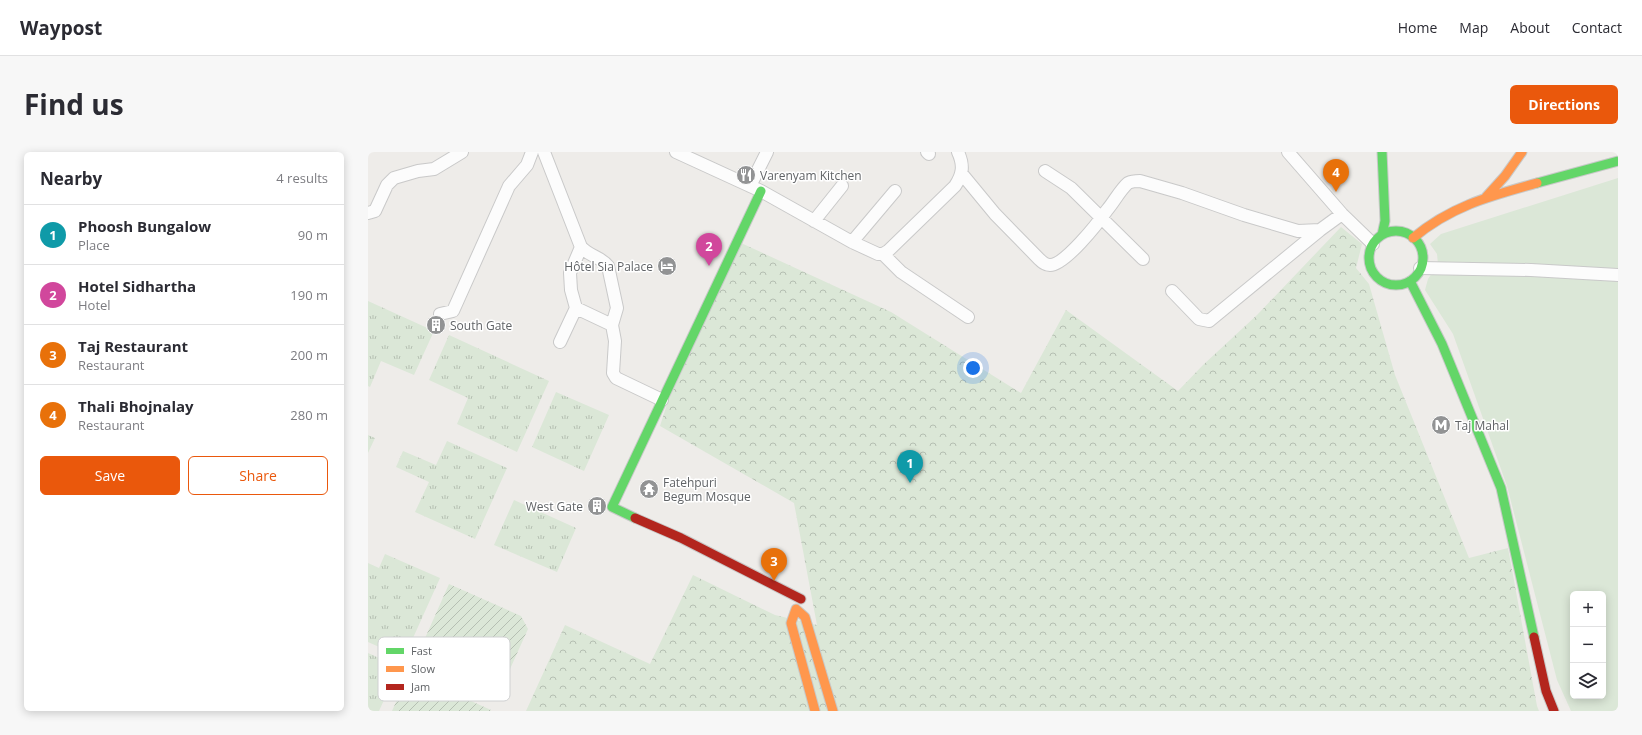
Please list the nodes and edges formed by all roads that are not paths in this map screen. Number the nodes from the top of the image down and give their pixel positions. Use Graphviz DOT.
graph roads {
  1 [pos="462,152"];
  2 [pos="532,152"];
  3 [pos="544,152"];
  4 [pos="676,152"];
  5 [pos="767,152"];
  6 [pos="958,152"];
  7 [pos="1288,152"];
  8 [pos="1382,152"];
  9 [pos="1522,152"];
  10 [pos="1618,161"];
  11 [pos="1045,171"];
  12 [pos="962,174"];
  13 [pos="842,186"];
  14 [pos="755,189"];
  15 [pos="895,191"];
  16 [pos="1486,197"];
  17 [pos="368,212"];
  18 [pos="1342,214"];
  19 [pos="1102,218"];
  20 [pos="814,221"];
  21 [pos="1320,230"];
  22 [pos="1382,235"];
  23 [pos="1413,238"];
  24 [pos="852,242"];
  25 [pos="1373,244"];
  26 [pos="581,247"];
  27 [pos="883,254"];
  28 [pos="1143,259"];
  29 [pos="1420,268"];
  30 [pos="1618,275"];
  31 [pos="1410,281"];
  32 [pos="1172,291"];
  33 [pos="576,308"];
  34 [pos="440,314"];
  35 [pos="968,317"];
  36 [pos="612,325"];
  37 [pos="560,342"];
  38 [pos="662,400"];
  39 [pos="801,599"];
  40 [pos="815,711"];
  41 [pos="833,711"];
  42 [pos="1554,711"];
  1 -- 17 [label="street"];
  2 -- 34 [label="street"];
  3 -- 26 [label="street"];
  4 -- 14 [label="street"];
  5 -- 14 [label="street"];
  6 -- 12 [label="street"];
  7 -- 18 [label="street"];
  8 -- 22 [label="street"];
  9 -- 16 [label="street"];
  10 -- 16 [label="street"];
  11 -- 19 [label="street"];
  12 -- 19 [label="street"];
  12 -- 27 [label="street"];
  13 -- 20 [label="street"];
  14 -- 20 [label="street"];
  14 -- 38 [label="street"];
  15 -- 24 [label="street"];
  16 -- 23 [label="street"];
  18 -- 21 [label="street"];
  18 -- 25 [label="street"];
  19 -- 21 [label="street"];
  19 -- 28 [label="street"];
  20 -- 24 [label="street"];
  21 -- 32 [label="street"];
  22 -- 23 [label="street"];
  22 -- 25 [label="street"];
  23 -- 29 [label="street"];
  24 -- 27 [label="street"];
  25 -- 31 [label="street"];
  26 -- 33 [label="street"];
  26 -- 36 [label="street"];
  27 -- 35 [label="street"];
  29 -- 30 [label="street"];
  29 -- 31 [label="street"];
  31 -- 42 [label="street"];
  33 -- 36 [label="street"];
  33 -- 37 [label="street"];
  36 -- 38 [label="street"];
  38 -- 39 [label="street"];
  40 -- 41 [label="street"];
}
